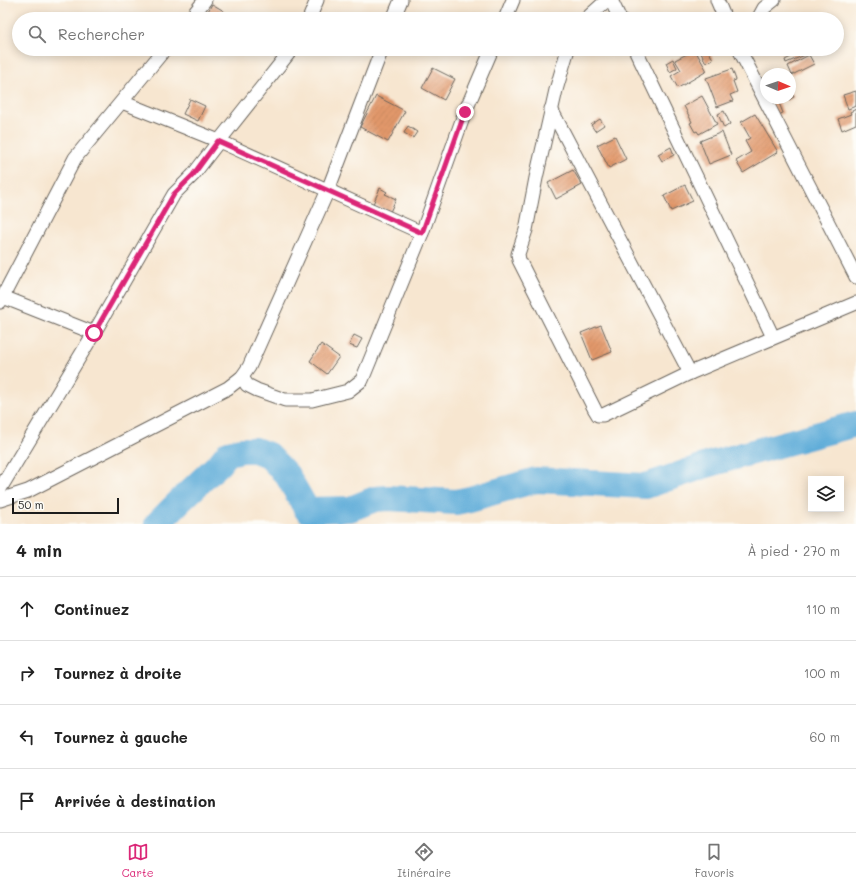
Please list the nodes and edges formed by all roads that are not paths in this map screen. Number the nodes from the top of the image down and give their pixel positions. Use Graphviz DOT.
graph roads {
  1 [pos="205,0"];
  2 [pos="317,0"];
  3 [pos="401,0"];
  4 [pos="513,0"];
  5 [pos="606,0"];
  6 [pos="611,0"];
  7 [pos="717,0"];
  8 [pos="774,0"];
  9 [pos="196,12"];
  10 [pos="311,12"];
  11 [pos="396,12"];
  12 [pos="508,12"];
  13 [pos="593,12"];
  14 [pos="617,12"];
  15 [pos="722,12"];
  16 [pos="762,12"];
  17 [pos="160,56"];
  18 [pos="286,56"];
  19 [pos="379,56"];
  20 [pos="489,56"];
  21 [pos="566,56"];
  22 [pos="638,56"];
  23 [pos="743,56"];
  24 [pos="122,102"];
  25 [pos="551,109"];
  26 [pos="218,141"];
  27 [pos="328,190"];
  28 [pos="422,233"];
  29 [pos="856,277"];
  30 [pos="2,299"];
  31 [pos="856,303"];
  32 [pos="94,333"];
  33 [pos="774,337"];
  34 [pos="690,373"];
  35 [pos="242,377"];
  36 [pos="0,490"];
  37 [pos="0,500"];
  1 -- 9 [label="street"];
  2 -- 10 [label="street"];
  3 -- 11 [label="street"];
  4 -- 12 [label="street"];
  5 -- 13 [label="street"];
  6 -- 14 [label="street"];
  7 -- 15 [label="street"];
  8 -- 16 [label="street"];
  17 -- 24 [label="street"];
  18 -- 26 [label="street"];
  19 -- 27 [label="street"];
  20 -- 28 [label="street"];
  21 -- 25 [label="street"];
  22 -- 33 [label="street"];
  23 -- 29 [label="street"];
  24 -- 26 [label="street"];
  24 -- 30 [label="street"];
  25 -- 34 [label="street"];
  25 -- 34 [label="street"];
  26 -- 27 [label="street"];
  26 -- 32 [label="street"];
  27 -- 28 [label="street"];
  27 -- 35 [label="street"];
  28 -- 35 [label="street"];
  30 -- 32 [label="street"];
  31 -- 33 [label="street"];
  32 -- 36 [label="street"];
  33 -- 34 [label="street"];
  35 -- 37 [label="street"];
}
